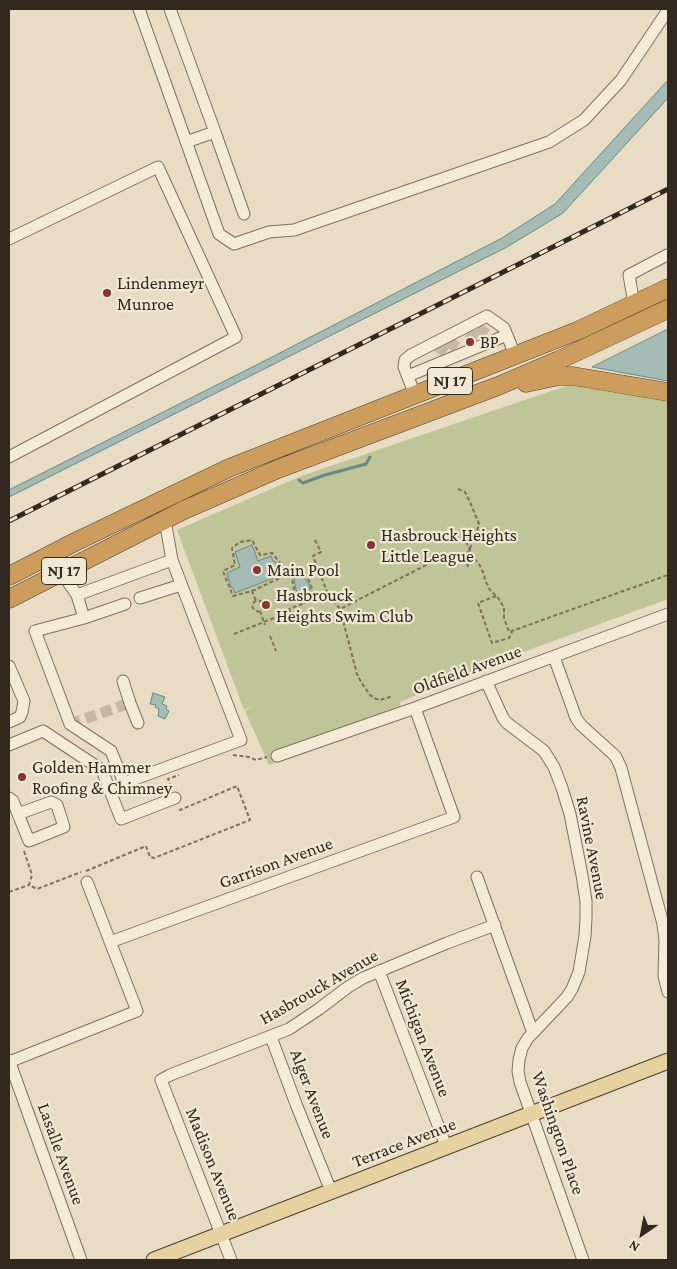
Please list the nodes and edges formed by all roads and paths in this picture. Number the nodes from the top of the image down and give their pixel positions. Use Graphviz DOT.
graph roads {
  1 [pos="139,9"];
  2 [pos="170,9"];
  3 [pos="668,10"];
  4 [pos="215,132"];
  5 [pos="186,142"];
  6 [pos="244,214"];
  7 [pos="9,240"];
  8 [pos="668,256"];
  9 [pos="668,288"];
  10 [pos="634,304"];
  11 [pos="668,309"];
  12 [pos="482,334"];
  13 [pos="515,355"];
  14 [pos="408,376"];
  15 [pos="498,386"];
  16 [pos="668,392"];
  17 [pos="415,395"];
  18 [pos="9,457"];
  19 [pos="458,489"];
  20 [pos="165,520"];
  21 [pos="460,530"];
  22 [pos="315,540"];
  23 [pos="470,550"];
  24 [pos="442,557"];
  25 [pos="172,560"];
  26 [pos="468,567"];
  27 [pos="61,572"];
  28 [pos="668,575"];
  29 [pos="9,576"];
  30 [pos="181,585"];
  31 [pos="252,591"];
  32 [pos="77,595"];
  33 [pos="496,596"];
  34 [pos="140,598"];
  35 [pos="9,599"];
  36 [pos="256,601"];
  37 [pos="125,604"];
  38 [pos="302,604"];
  39 [pos="289,609"];
  40 [pos="340,609"];
  41 [pos="260,612"];
  42 [pos="313,614"];
  43 [pos="668,614"];
  44 [pos="84,618"];
  45 [pos="265,623"];
  46 [pos="512,631"];
  47 [pos="234,634"];
  48 [pos="270,636"];
  49 [pos="276,651"];
  50 [pos="554,657"];
  51 [pos="9,666"];
  52 [pos="123,681"];
  53 [pos="486,681"];
  54 [pos="393,696"];
  55 [pos="415,708"];
  56 [pos="9,722"];
  57 [pos="138,723"];
  58 [pos="9,744"];
  59 [pos="232,755"];
  60 [pos="277,756"];
  61 [pos="187,772"];
  62 [pos="124,783"];
  63 [pos="110,790"];
  64 [pos="9,798"];
  65 [pos="175,798"];
  66 [pos="180,810"];
  67 [pos="18,814"];
  68 [pos="32,875"];
  69 [pos="477,877"];
  70 [pos="87,882"];
  71 [pos="29,885"];
  72 [pos="9,892"];
  73 [pos="495,925"];
  74 [pos="110,942"];
  75 [pos="379,971"];
  76 [pos="668,992"];
  77 [pos="533,1033"];
  78 [pos="271,1037"];
  79 [pos="9,1061"];
  80 [pos="668,1061"];
  81 [pos="161,1080"];
  82 [pos="532,1114"];
  83 [pos="446,1146"];
  84 [pos="331,1191"];
  85 [pos="222,1234"];
  86 [pos="80,1260"];
  87 [pos="154,1260"];
  88 [pos="231,1260"];
  89 [pos="583,1260"];
  1 -- 5 [label="street"];
  2 -- 4 [label="street"];
  3 -- 5 [label="street"];
  4 -- 5 [label="street"];
  4 -- 6 [label="street"];
  7 -- 18 [label="street"];
  8 -- 10 [label="street"];
  9 -- 10 [label="highway, NJ 17"];
  10 -- 13 [label="highway, NJ 17"];
  11 -- 15 [label="highway, NJ 17"];
  12 -- 13 [label="street"];
  12 -- 14 [label="street"];
  12 -- 14 [label="street"];
  13 -- 17 [label="highway, NJ 17"];
  14 -- 17 [label="street"];
  15 -- 16 [label="highway"];
  15 -- 20 [label="highway, NJ 17"];
  17 -- 29 [label="highway, NJ 17"];
  19 -- 23 [label="path"];
  20 -- 25 [label="street"];
  20 -- 27 [label="highway, NJ 17"];
  21 -- 23 [label="path"];
  22 -- 40 [label="path"];
  23 -- 26 [label="path"];
  23 -- 33 [label="path"];
  24 -- 40 [label="path"];
  25 -- 30 [label="street"];
  25 -- 32 [label="street"];
  27 -- 32 [label="street"];
  27 -- 35 [label="highway, NJ 17"];
  28 -- 46 [label="path"];
  30 -- 34 [label="street"];
  30 -- 62 [label="street"];
  31 -- 31 [label="path"];
  31 -- 36 [label="path"];
  32 -- 44 [label="street"];
  33 -- 46 [label="path"];
  33 -- 46 [label="path"];
  36 -- 41 [label="path"];
  36 -- 41 [label="path"];
  37 -- 44 [label="street"];
  38 -- 38 [label="path"];
  38 -- 39 [label="path"];
  39 -- 42 [label="path"];
  39 -- 45 [label="path"];
  40 -- 54 [label="path"];
  41 -- 45 [label="path"];
  43 -- 50 [label="street, Oldfield Avenue"];
  44 -- 62 [label="street"];
  45 -- 47 [label="path"];
  48 -- 49 [label="path"];
  50 -- 53 [label="street, Oldfield Avenue"];
  50 -- 76 [label="street"];
  51 -- 56 [label="street"];
  52 -- 57 [label="street"];
  53 -- 55 [label="street, Oldfield Avenue"];
  53 -- 77 [label="street, Ravine Avenue"];
  55 -- 60 [label="street, Oldfield Avenue"];
  55 -- 74 [label="street, Garrison Avenue"];
  58 -- 63 [label="street"];
  59 -- 60 [label="path"];
  61 -- 65 [label="path"];
  62 -- 63 [label="street"];
  63 -- 65 [label="street"];
  64 -- 67 [label="street"];
  66 -- 71 [label="path"];
  68 -- 71 [label="path"];
  69 -- 73 [label="street"];
  70 -- 74 [label="street"];
  71 -- 72 [label="path"];
  73 -- 75 [label="street, Hasbrouck Avenue"];
  73 -- 77 [label="street"];
  74 -- 79 [label="street"];
  75 -- 78 [label="street, Hasbrouck Avenue"];
  75 -- 83 [label="street, Michigan Avenue"];
  77 -- 82 [label="street, Washington Place"];
  78 -- 81 [label="street, Hasbrouck Avenue"];
  78 -- 84 [label="street, Alger Avenue"];
  79 -- 86 [label="street, Lasalle Avenue"];
  80 -- 82 [label="main road, Terrace Avenue"];
  81 -- 85 [label="street, Madison Avenue"];
  82 -- 83 [label="main road, Terrace Avenue"];
  82 -- 89 [label="street, Washington Place"];
  83 -- 84 [label="main road, Terrace Avenue"];
  84 -- 85 [label="main road, Terrace Avenue"];
  85 -- 87 [label="main road, Terrace Avenue"];
  85 -- 88 [label="street, Madison Avenue"];
}
